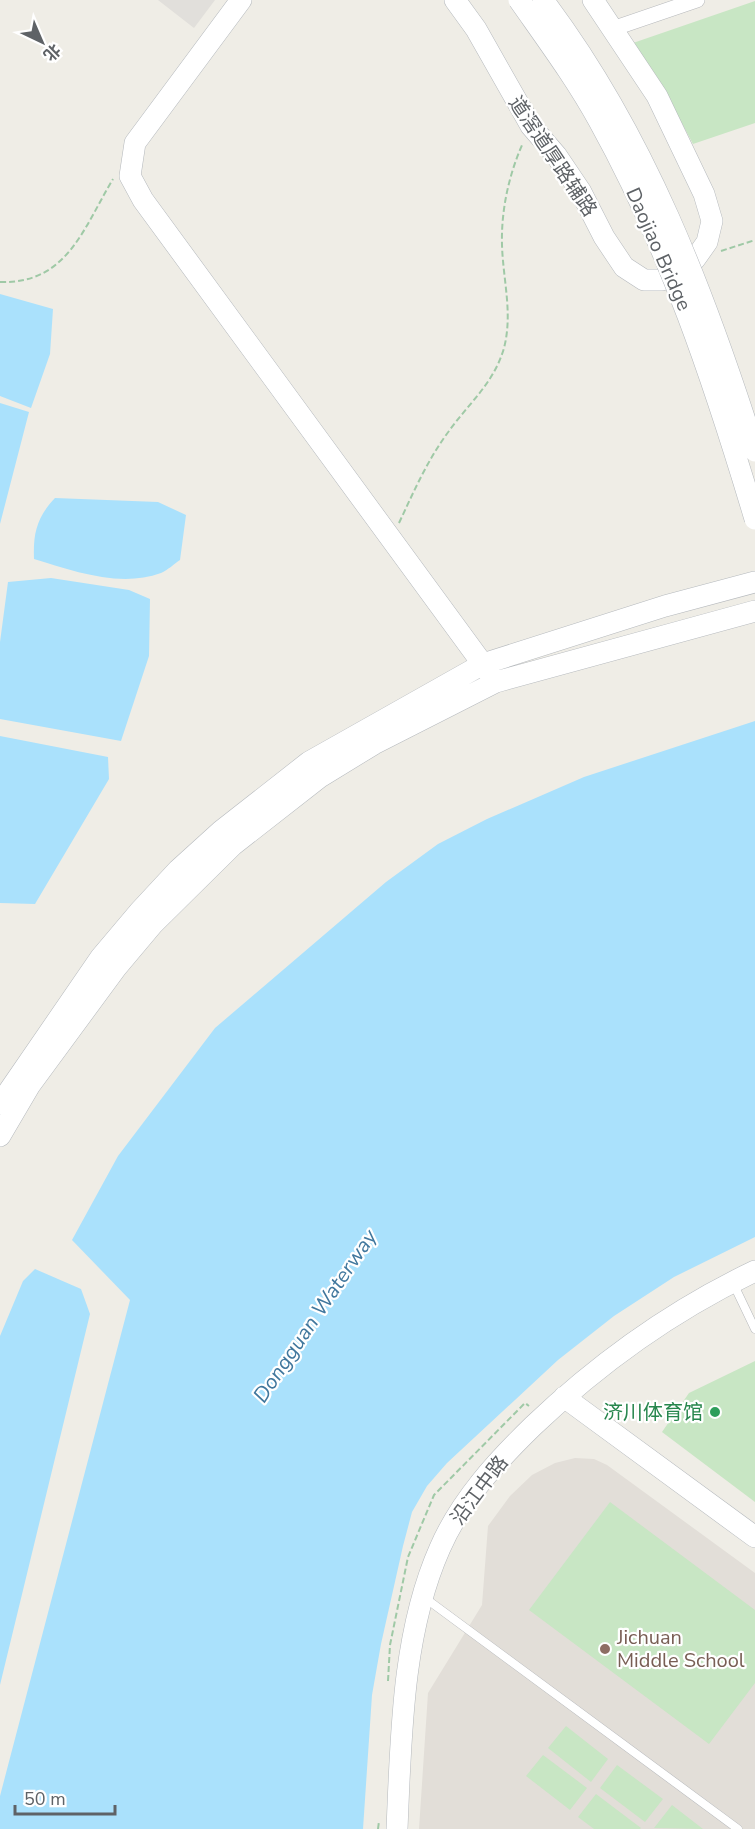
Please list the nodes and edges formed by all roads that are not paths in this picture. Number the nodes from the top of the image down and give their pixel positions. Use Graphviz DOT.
graph roads {
  1 [pos="240,0"];
  2 [pos="455,0"];
  3 [pos="519,0"];
  4 [pos="543,0"];
  5 [pos="594,0"];
  6 [pos="697,0"];
  7 [pos="612,29"];
  8 [pos="755,451"];
  9 [pos="755,519"];
  10 [pos="755,582"];
  11 [pos="755,611"];
  12 [pos="483,664"];
  13 [pos="496,682"];
  14 [pos="0,1104"];
  15 [pos="0,1136"];
  16 [pos="755,1271"];
  17 [pos="733,1282"];
  18 [pos="755,1329"];
  19 [pos="564,1397"];
  20 [pos="755,1537"];
  21 [pos="423,1596"];
  22 [pos="397,1829"];
  23 [pos="738,1829"];
  1 -- 12 [label="street"];
  2 -- 7 [label="street, 道滘道厚路辅路"];
  3 -- 9 [label="street, Daojiao Bridge, bridge"];
  4 -- 8 [label="street, Daojiao Bridge, bridge"];
  5 -- 7 [label="street, 道滘道厚路辅路"];
  6 -- 7 [label="street"];
  10 -- 12 [label="street"];
  11 -- 13 [label="street"];
  12 -- 13 [label="street"];
  12 -- 14 [label="street"];
  13 -- 15 [label="street"];
  16 -- 17 [label="street, 沿江中路"];
  17 -- 18 [label="lane"];
  17 -- 19 [label="street, 沿江中路"];
  19 -- 20 [label="street"];
  19 -- 21 [label="street, 沿江中路"];
  21 -- 22 [label="street, 沿江中路"];
  21 -- 23 [label="lane"];
}
